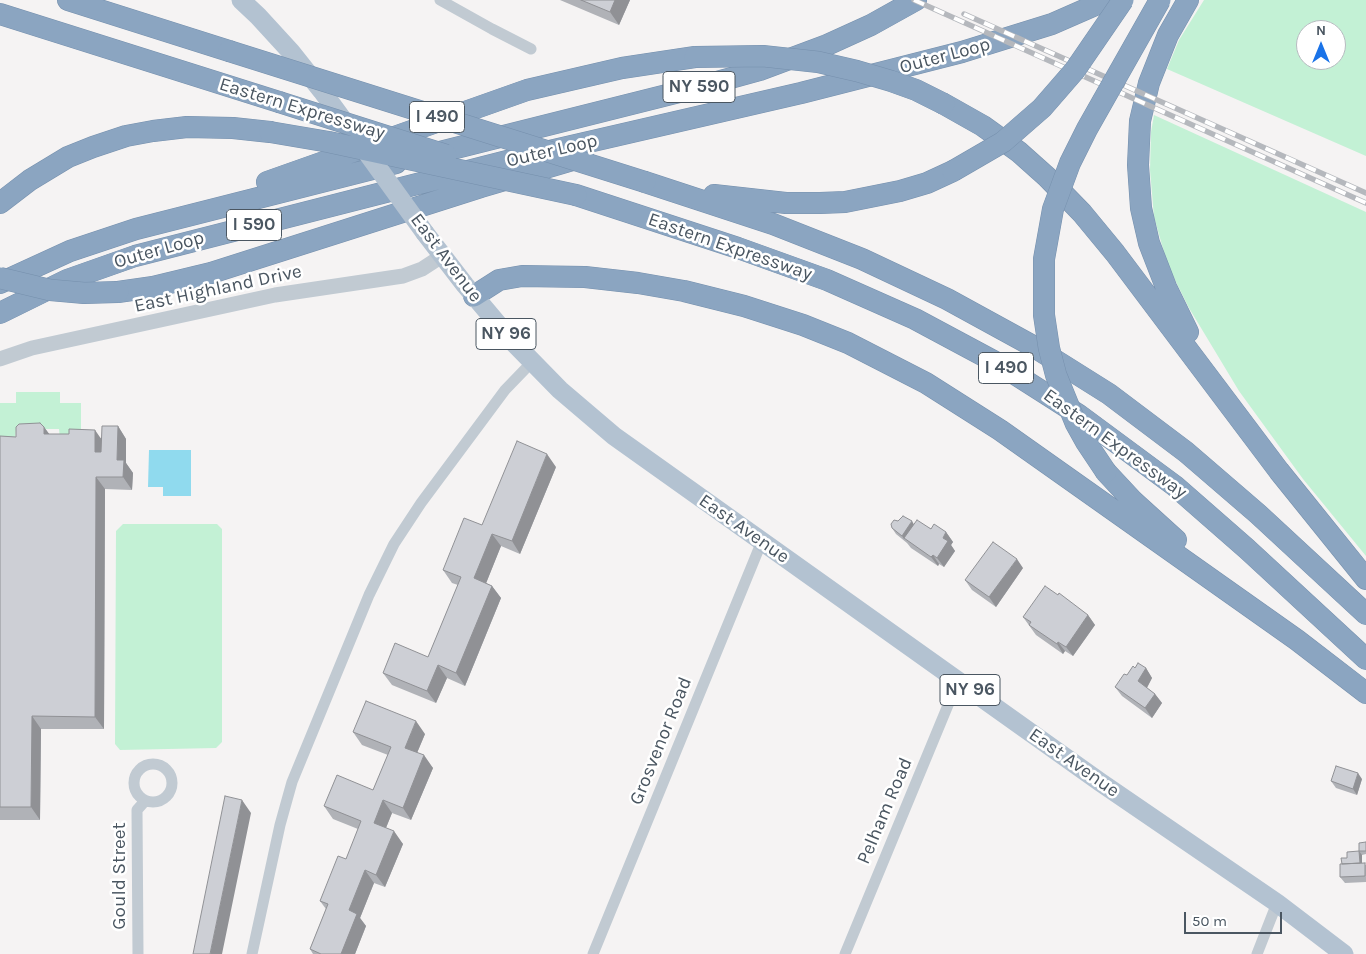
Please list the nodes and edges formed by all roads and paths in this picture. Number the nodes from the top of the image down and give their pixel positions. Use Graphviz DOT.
graph roads {
  1 [pos="68,0"];
  2 [pos="88,0"];
  3 [pos="240,0"];
  4 [pos="440,0"];
  5 [pos="916,0"];
  6 [pos="1107,0"];
  7 [pos="1123,0"];
  8 [pos="1160,0"];
  9 [pos="1188,0"];
  10 [pos="0,14"];
  11 [pos="141,23"];
  12 [pos="531,49"];
  13 [pos="801,92"];
  14 [pos="471,144"];
  15 [pos="515,159"];
  16 [pos="645,182"];
  17 [pos="576,195"];
  18 [pos="0,203"];
  19 [pos="136,229"];
  20 [pos="442,256"];
  21 [pos="0,278"];
  22 [pos="0,283"];
  23 [pos="474,296"];
  24 [pos="0,313"];
  25 [pos="0,359"];
  26 [pos="532,362"];
  27 [pos="1233,408"];
  28 [pos="762,541"];
  29 [pos="1366,579"];
  30 [pos="1366,614"];
  31 [pos="1297,640"];
  32 [pos="1366,659"];
  33 [pos="958,681"];
  34 [pos="1366,693"];
  35 [pos="145,801"];
  36 [pos="1277,903"];
  37 [pos="138,954"];
  38 [pos="252,954"];
  39 [pos="593,954"];
  40 [pos="845,954"];
  41 [pos="1257,954"];
  42 [pos="1344,954"];
  1 -- 11 [label="highway, Eastern Expressway / I 490"];
  2 -- 11 [label="highway"];
  3 -- 20 [label="main road, East Avenue / NY 96, bridge"];
  4 -- 12 [label="street"];
  5 -- 14 [label="highway, Outer Loop / NY 590"];
  6 -- 13 [label="highway, Outer Loop / NY 590"];
  7 -- 16 [label="highway, bridge"];
  8 -- 31 [label="highway, bridge"];
  9 -- 27 [label="highway"];
  10 -- 17 [label="highway, Eastern Expressway / I 490, bridge"];
  11 -- 16 [label="highway, Eastern Expressway / I 490, bridge"];
  13 -- 15 [label="highway, Outer Loop / NY 590"];
  13 -- 21 [label="highway, bridge"];
  14 -- 19 [label="highway, Outer Loop / I 590"];
  15 -- 24 [label="highway, Outer Loop / I 590"];
  16 -- 30 [label="highway, Eastern Expressway / I 490"];
  17 -- 18 [label="highway, bridge"];
  17 -- 32 [label="highway, Eastern Expressway / I 490"];
  19 -- 22 [label="highway, Outer Loop / I 590"];
  19 -- 27 [label="highway, bridge"];
  20 -- 23 [label="main road, East Avenue / NY 96"];
  20 -- 25 [label="street, East Highland Drive"];
  23 -- 26 [label="main road, East Avenue / NY 96"];
  23 -- 31 [label="highway"];
  26 -- 28 [label="main road, East Avenue / NY 96"];
  26 -- 38 [label="street"];
  27 -- 29 [label="highway"];
  28 -- 33 [label="main road, East Avenue / NY 96"];
  28 -- 39 [label="street, Grosvenor Road"];
  31 -- 34 [label="highway"];
  33 -- 36 [label="main road, East Avenue / NY 96"];
  33 -- 40 [label="street, Pelham Road"];
  35 -- 37 [label="street, Gould Street"];
  36 -- 41 [label="street"];
  36 -- 42 [label="main road, East Avenue / NY 96"];
}
